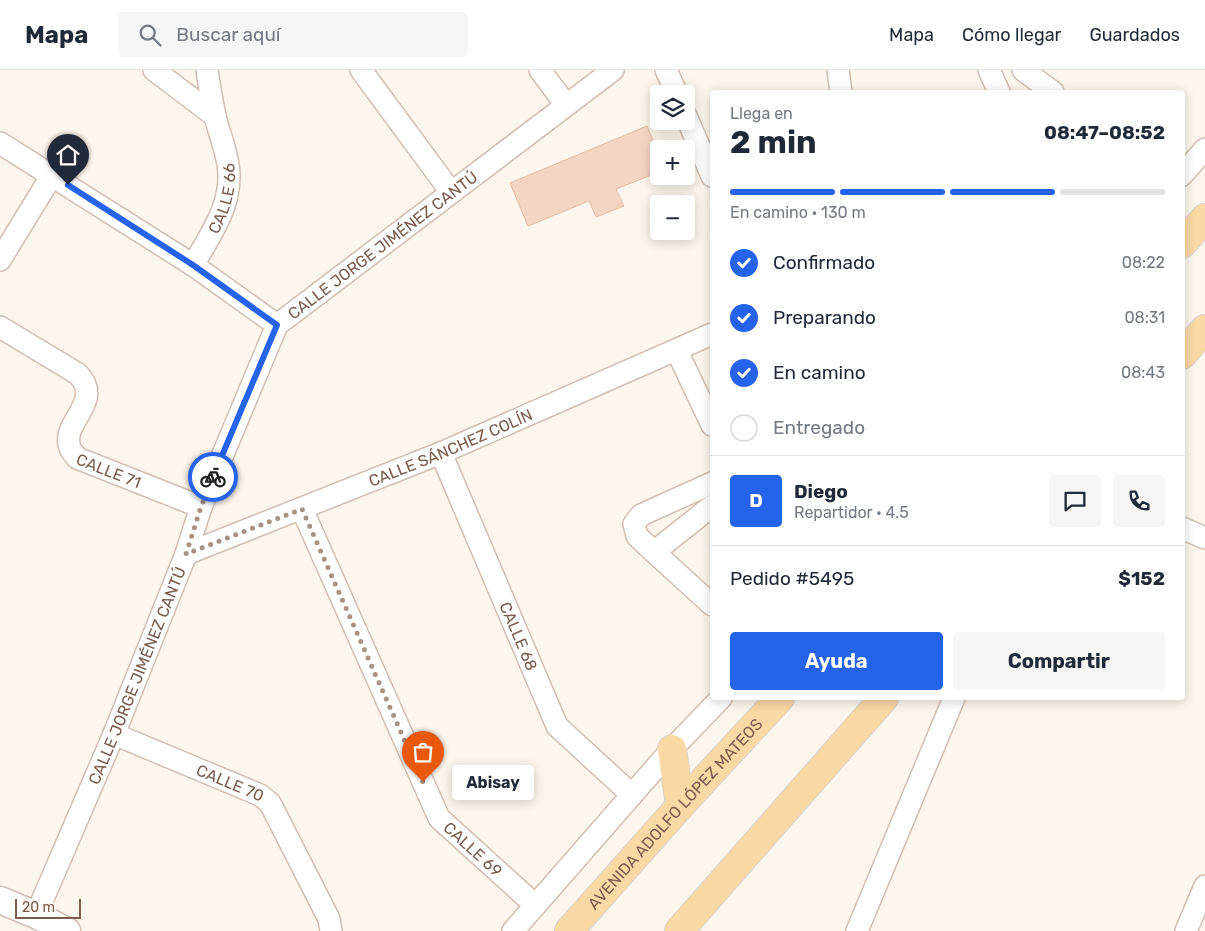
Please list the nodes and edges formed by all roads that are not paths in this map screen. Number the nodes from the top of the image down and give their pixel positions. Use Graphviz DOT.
graph roads {
  1 [pos="154,70"];
  2 [pos="206,70"];
  3 [pos="361,70"];
  4 [pos="540,70"];
  5 [pos="613,70"];
  6 [pos="666,70"];
  7 [pos="838,70"];
  8 [pos="989,70"];
  9 [pos="1023,70"];
  10 [pos="673,85"];
  11 [pos="841,90"];
  12 [pos="998,90"];
  13 [pos="1050,90"];
  14 [pos="566,106"];
  15 [pos="215,116"];
  16 [pos="692,130"];
  17 [pos="0,143"];
  18 [pos="1205,150"];
  19 [pos="710,171"];
  20 [pos="1185,172"];
  21 [pos="52,175"];
  22 [pos="451,192"];
  23 [pos="1205,218"];
  24 [pos="1185,241"];
  25 [pos="0,260"];
  26 [pos="193,265"];
  27 [pos="277,325"];
  28 [pos="0,328"];
  29 [pos="1205,329"];
  30 [pos="710,335"];
  31 [pos="677,351"];
  32 [pos="1185,352"];
  33 [pos="710,421"];
  34 [pos="441,453"];
  35 [pos="710,484"];
  36 [pos="201,507"];
  37 [pos="710,508"];
  38 [pos="302,509"];
  39 [pos="1185,529"];
  40 [pos="1205,538"];
  41 [pos="654,552"];
  42 [pos="186,554"];
  43 [pos="710,603"];
  44 [pos="719,700"];
  45 [pos="778,700"];
  46 [pos="882,700"];
  47 [pos="953,700"];
  48 [pos="114,734"];
  49 [pos="672,749"];
  50 [pos="632,795"];
  51 [pos="680,806"];
  52 [pos="1205,886"];
  53 [pos="0,900"];
  54 [pos="536,905"];
  55 [pos="36,915"];
  56 [pos="67,931"];
  57 [pos="331,931"];
  58 [pos="513,931"];
  59 [pos="569,931"];
  60 [pos="679,931"];
  61 [pos="857,931"];
  62 [pos="1186,931"];
  1 -- 15 [label="street"];
  2 -- 15 [label="street, CALLE 66"];
  3 -- 22 [label="street"];
  4 -- 14 [label="street"];
  5 -- 14 [label="street, CALLE JORGE JIMÉNEZ CANTÚ"];
  6 -- 10 [label="street"];
  7 -- 11 [label="street"];
  8 -- 12 [label="street"];
  9 -- 13 [label="street"];
  14 -- 22 [label="street, CALLE JORGE JIMÉNEZ CANTÚ"];
  15 -- 26 [label="street, CALLE 66"];
  16 -- 19 [label="street"];
  17 -- 21 [label="street"];
  18 -- 20 [label="street"];
  21 -- 25 [label="street"];
  21 -- 26 [label="street"];
  22 -- 27 [label="street, CALLE JORGE JIMÉNEZ CANTÚ"];
  23 -- 24 [label="main road"];
  26 -- 27 [label="street"];
  27 -- 36 [label="street, CALLE JORGE JIMÉNEZ CANTÚ"];
  28 -- 36 [label="street, CALLE 71"];
  29 -- 32 [label="main road"];
  30 -- 31 [label="street, CALLE SÁNCHEZ COLÍN"];
  31 -- 33 [label="street"];
  31 -- 34 [label="street, CALLE SÁNCHEZ COLÍN"];
  34 -- 38 [label="street, CALLE SÁNCHEZ COLÍN"];
  34 -- 50 [label="street, CALLE 68"];
  35 -- 41 [label="street"];
  36 -- 42 [label="street, CALLE JORGE JIMÉNEZ CANTÚ"];
  37 -- 41 [label="street"];
  38 -- 42 [label="street, CALLE SÁNCHEZ COLÍN"];
  38 -- 54 [label="street, CALLE 69"];
  39 -- 40 [label="street"];
  41 -- 43 [label="street"];
  42 -- 48 [label="street, CALLE JORGE JIMÉNEZ CANTÚ"];
  44 -- 49 [label="street"];
  45 -- 51 [label="main road, AVENIDA ADOLFO LÓPEZ MATEOS"];
  46 -- 60 [label="main road"];
  47 -- 61 [label="street"];
  48 -- 55 [label="street, CALLE JORGE JIMÉNEZ CANTÚ"];
  48 -- 57 [label="street, CALLE 70"];
  49 -- 50 [label="street"];
  49 -- 51 [label="main road"];
  50 -- 54 [label="street"];
  51 -- 59 [label="main road, AVENIDA ADOLFO LÓPEZ MATEOS"];
  52 -- 62 [label="street"];
  53 -- 55 [label="street"];
  54 -- 58 [label="street"];
  55 -- 56 [label="street"];
}
